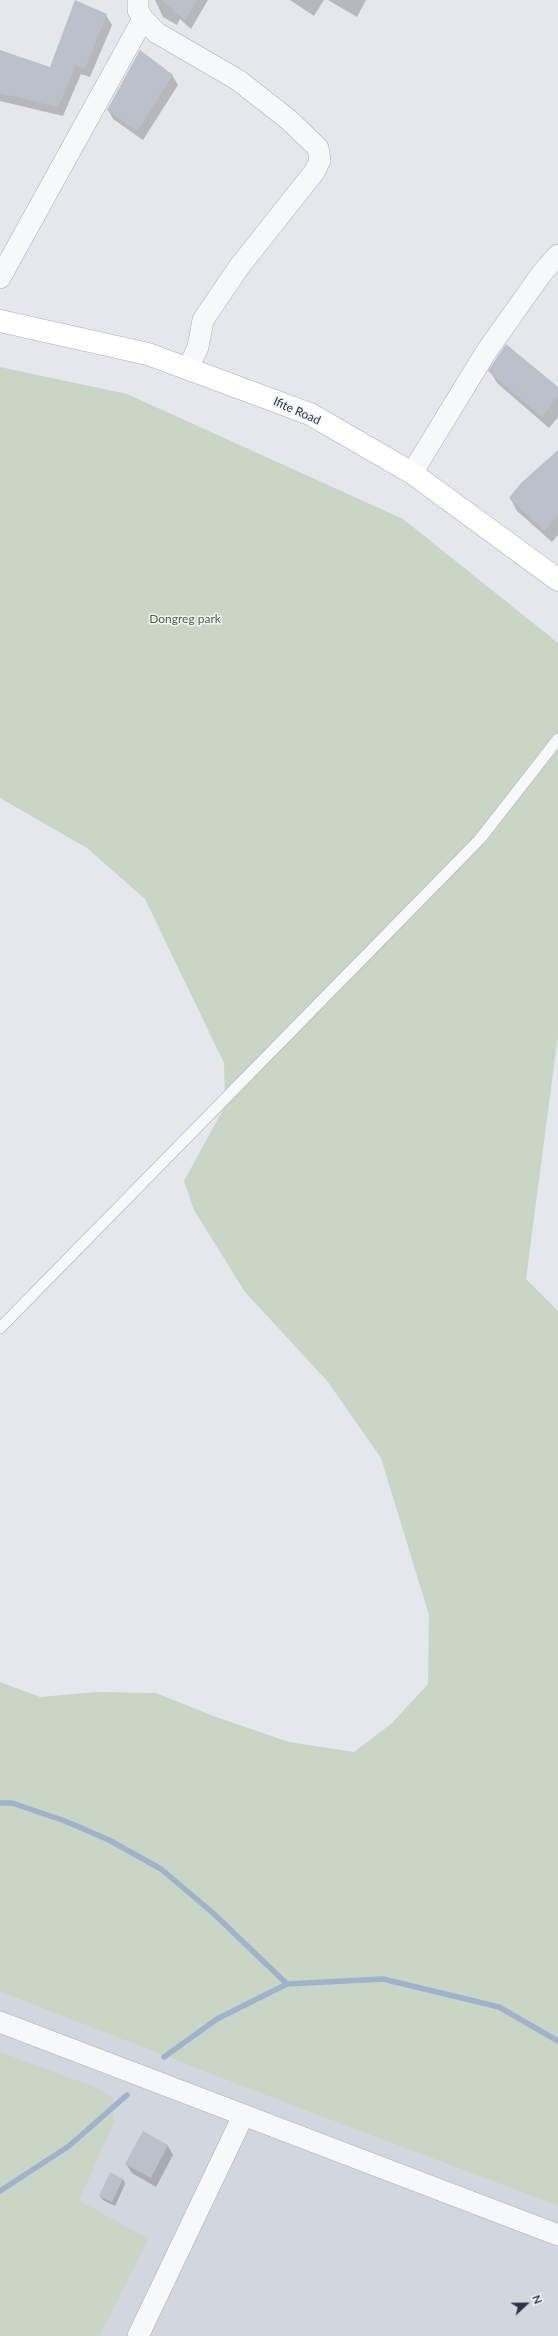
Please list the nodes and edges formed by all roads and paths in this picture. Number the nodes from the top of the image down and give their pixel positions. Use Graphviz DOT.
graph roads {
  1 [pos="140,10"];
  2 [pos="558,255"];
  3 [pos="0,278"];
  4 [pos="0,321"];
  5 [pos="188,370"];
  6 [pos="412,473"];
  7 [pos="555,573"];
  8 [pos="558,739"];
  9 [pos="0,1328"];
  10 [pos="0,2022"];
  11 [pos="243,2116"];
  12 [pos="558,2235"];
  13 [pos="138,2336"];
  1 -- 3 [label="street"];
  1 -- 5 [label="street"];
  2 -- 6 [label="street"];
  4 -- 5 [label="street, Ifite Road"];
  5 -- 6 [label="street, Ifite Road"];
  6 -- 7 [label="street, Ifite Road"];
  8 -- 9 [label="lane"];
  10 -- 11 [label="street"];
  11 -- 12 [label="street"];
  11 -- 13 [label="street"];
}
